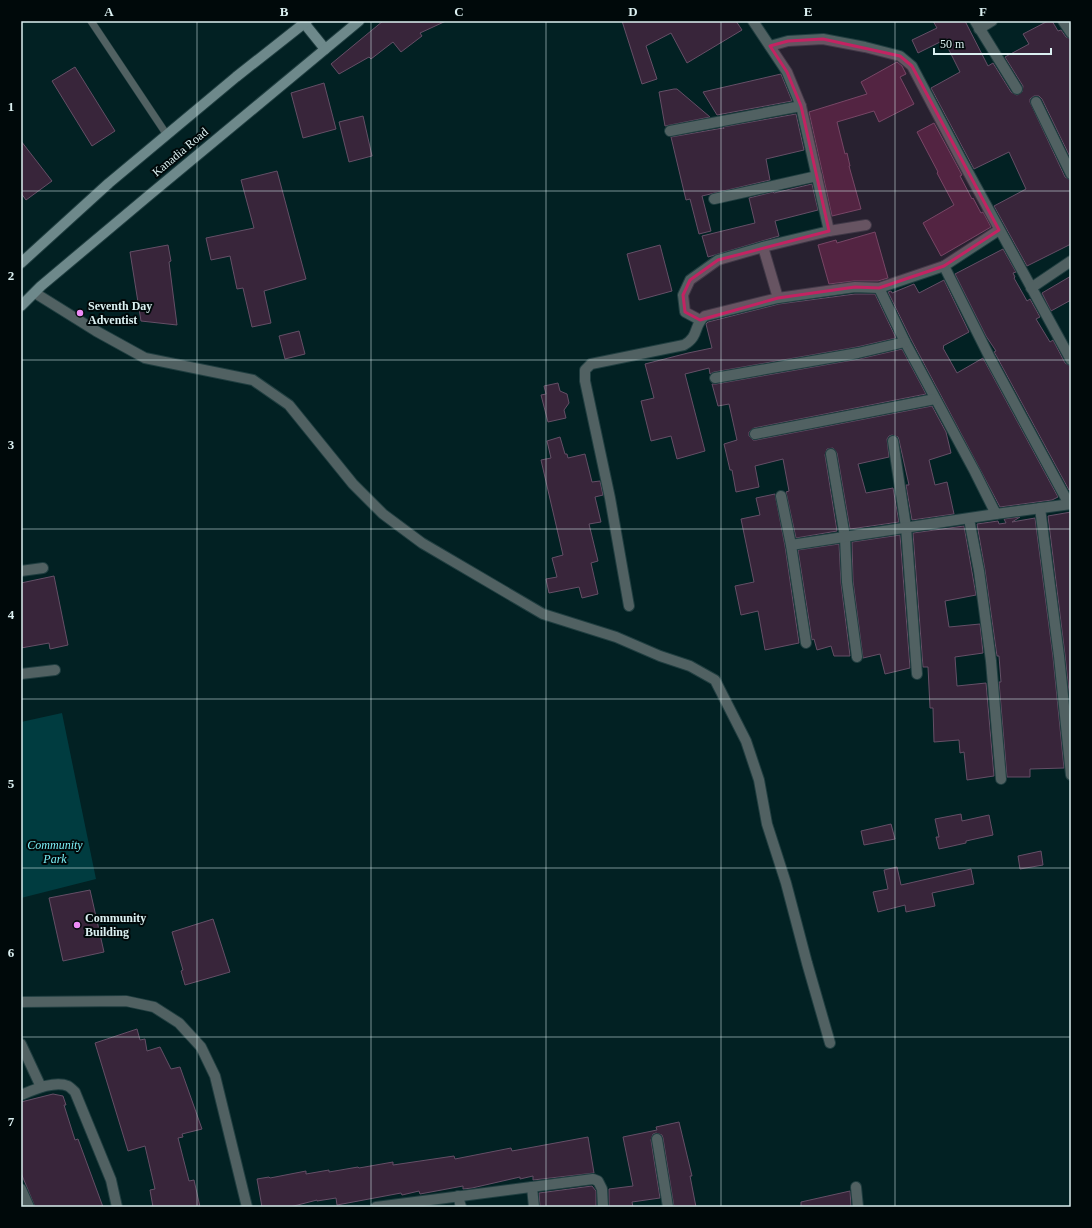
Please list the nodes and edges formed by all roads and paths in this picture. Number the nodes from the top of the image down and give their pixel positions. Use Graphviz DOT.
graph roads {
  1 [pos="91,21"];
  2 [pos="359,21"];
  3 [pos="753,21"];
  4 [pos="992,21"];
  5 [pos="1062,21"];
  6 [pos="305,22"];
  7 [pos="977,25"];
  8 [pos="1071,33"];
  9 [pos="770,46"];
  10 [pos="325,49"];
  11 [pos="1017,89"];
  12 [pos="1036,102"];
  13 [pos="801,106"];
  14 [pos="670,131"];
  15 [pos="167,135"];
  16 [pos="1071,174"];
  17 [pos="817,176"];
  18 [pos="714,199"];
  19 [pos="866,225"];
  20 [pos="999,230"];
  21 [pos="829,231"];
  22 [pos="763,247"];
  23 [pos="1071,261"];
  24 [pos="21,263"];
  25 [pos="944,266"];
  26 [pos="879,288"];
  27 [pos="1031,288"];
  28 [pos="35,293"];
  29 [pos="778,298"];
  30 [pos="21,306"];
  31 [pos="700,320"];
  32 [pos="905,342"];
  33 [pos="1071,360"];
  34 [pos="715,378"];
  35 [pos="935,399"];
  36 [pos="755,434"];
  37 [pos="893,441"];
  38 [pos="831,454"];
  39 [pos="781,496"];
  40 [pos="1070,504"];
  41 [pos="1040,508"];
  42 [pos="996,514"];
  43 [pos="969,519"];
  44 [pos="906,527"];
  45 [pos="845,537"];
  46 [pos="790,545"];
  47 [pos="43,568"];
  48 [pos="21,571"];
  49 [pos="629,606"];
  50 [pos="806,643"];
  51 [pos="857,657"];
  52 [pos="55,670"];
  53 [pos="21,674"];
  54 [pos="917,674"];
  55 [pos="1071,775"];
  56 [pos="1001,779"];
  57 [pos="21,1002"];
  58 [pos="830,1043"];
  59 [pos="21,1044"];
  60 [pos="41,1087"];
  61 [pos="21,1095"];
  62 [pos="657,1139"];
  63 [pos="856,1187"];
  64 [pos="532,1188"];
  65 [pos="21,1189"];
  66 [pos="458,1196"];
  67 [pos="28,1207"];
  68 [pos="117,1207"];
  69 [pos="247,1207"];
  70 [pos="376,1207"];
  71 [pos="461,1207"];
  72 [pos="534,1207"];
  73 [pos="603,1207"];
  74 [pos="668,1207"];
  75 [pos="858,1207"];
  1 -- 15 [label="lane"];
  2 -- 10 [label="main road, Kanadia Road"];
  3 -- 9 [label="street"];
  4 -- 7 [label="street"];
  5 -- 8 [label="street"];
  6 -- 10 [label="main road"];
  6 -- 15 [label="main road, Kanadia Road"];
  7 -- 11 [label="street"];
  9 -- 13 [label="street"];
  9 -- 20 [label="street"];
  10 -- 28 [label="main road, Kanadia Road"];
  12 -- 16 [label="street"];
  13 -- 14 [label="street"];
  13 -- 17 [label="street"];
  15 -- 24 [label="main road, Kanadia Road"];
  17 -- 18 [label="street"];
  17 -- 21 [label="street"];
  19 -- 21 [label="street"];
  20 -- 25 [label="street"];
  20 -- 27 [label="street"];
  21 -- 22 [label="street"];
  22 -- 29 [label="street"];
  22 -- 31 [label="street"];
  23 -- 27 [label="street"];
  25 -- 26 [label="street"];
  25 -- 40 [label="street"];
  26 -- 29 [label="street"];
  26 -- 32 [label="street"];
  27 -- 33 [label="street"];
  28 -- 30 [label="main road, Kanadia Road"];
  28 -- 58 [label="street"];
  29 -- 31 [label="street"];
  31 -- 49 [label="street"];
  32 -- 34 [label="street"];
  32 -- 35 [label="street"];
  35 -- 36 [label="street"];
  35 -- 42 [label="street"];
  37 -- 44 [label="street"];
  38 -- 45 [label="street"];
  39 -- 46 [label="street"];
  40 -- 41 [label="street"];
  41 -- 42 [label="street"];
  41 -- 55 [label="street"];
  42 -- 43 [label="street"];
  43 -- 44 [label="street"];
  43 -- 56 [label="street"];
  44 -- 45 [label="street"];
  44 -- 54 [label="street"];
  45 -- 46 [label="street"];
  45 -- 51 [label="street"];
  46 -- 50 [label="street"];
  47 -- 48 [label="street"];
  52 -- 53 [label="street"];
  57 -- 69 [label="street"];
  59 -- 60 [label="street"];
  60 -- 61 [label="street"];
  60 -- 68 [label="street"];
  62 -- 74 [label="street"];
  63 -- 75 [label="street"];
  64 -- 66 [label="street"];
  64 -- 72 [label="street"];
  64 -- 73 [label="street"];
  65 -- 67 [label="street"];
  66 -- 70 [label="street"];
  66 -- 71 [label="street"];
}
